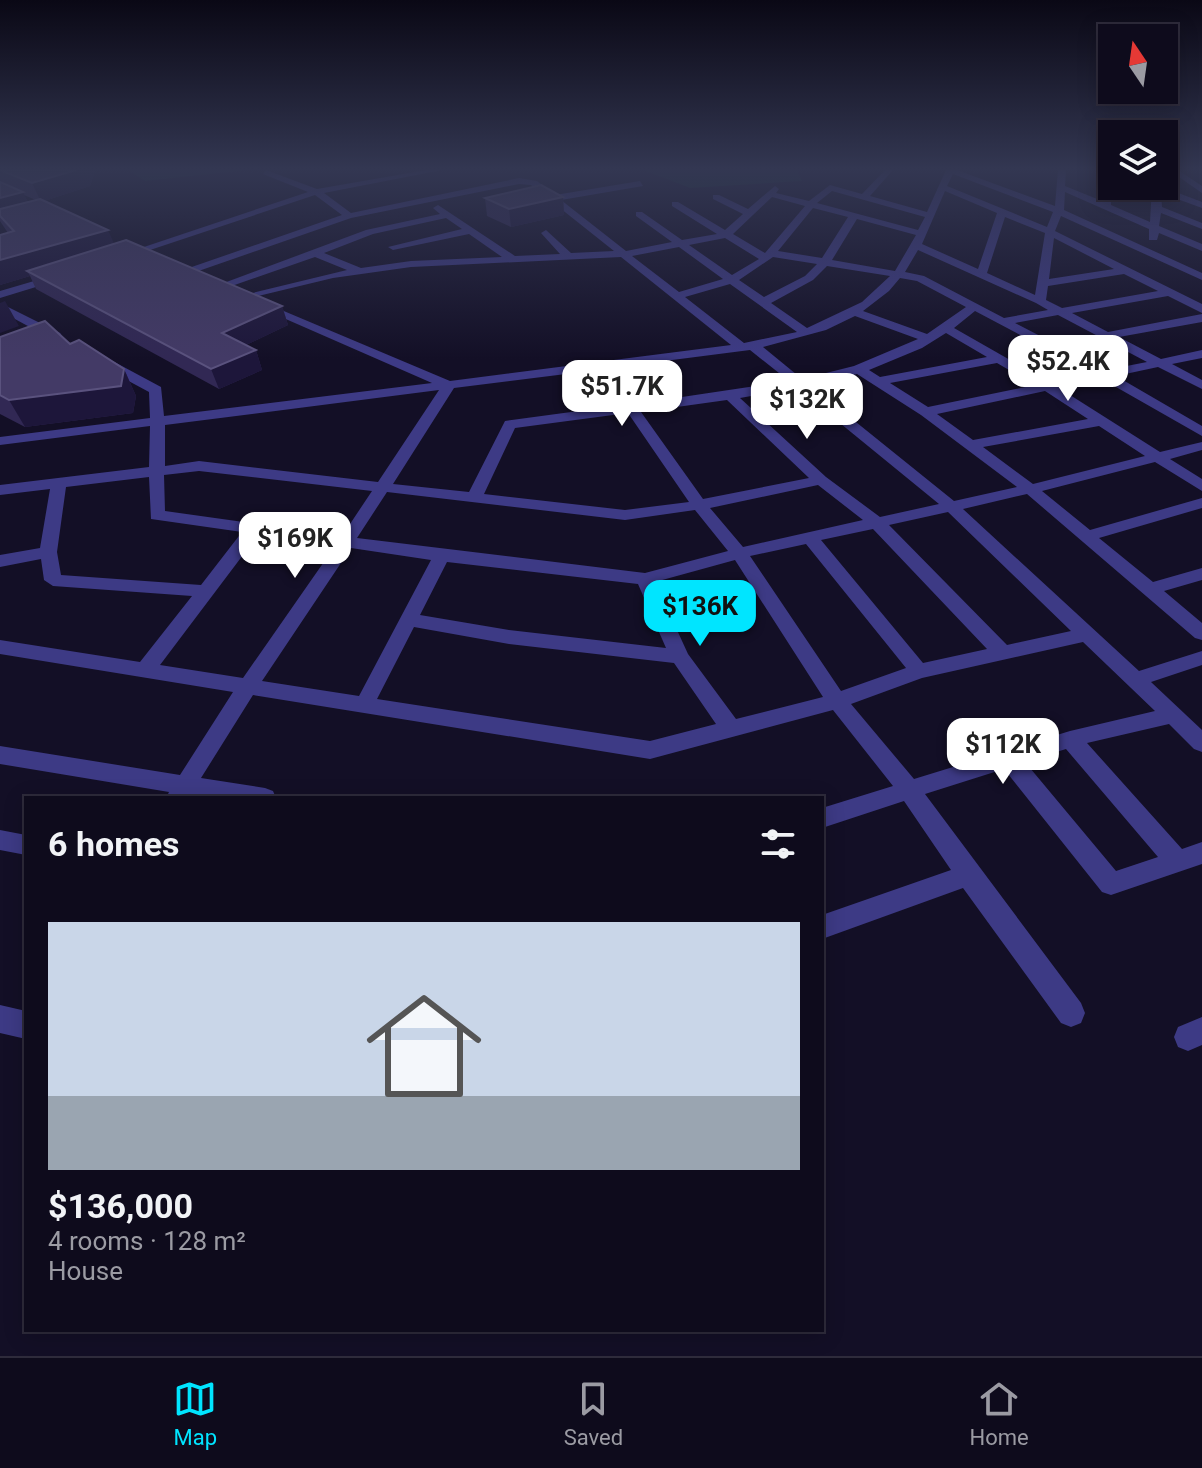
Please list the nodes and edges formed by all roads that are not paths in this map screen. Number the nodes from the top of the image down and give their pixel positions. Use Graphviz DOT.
graph roads {
  1 [pos="191,233"];
  2 [pos="299,233"];
  3 [pos="367,233"];
  4 [pos="372,233"];
  5 [pos="458,233"];
  6 [pos="477,233"];
  7 [pos="546,233"];
  8 [pos="599,233"];
  9 [pos="669,233"];
  10 [pos="723,233"];
  11 [pos="785,233"];
  12 [pos="843,233"];
  13 [pos="901,233"];
  14 [pos="920,233"];
  15 [pos="995,233"];
  16 [pos="1050,233"];
  17 [pos="1053,233"];
  18 [pos="1111,233"];
  19 [pos="1153,233"];
  20 [pos="1169,233"];
  21 [pos="726,235"];
  22 [pos="917,239"];
  23 [pos="682,242"];
  24 [pos="125,246"];
  25 [pos="393,247"];
  26 [pos="1202,248"];
  27 [pos="138,251"];
  28 [pos="1089,251"];
  29 [pos="1152,252"];
  30 [pos="315,253"];
  31 [pos="624,254"];
  32 [pos="150,256"];
  33 [pos="768,256"];
  34 [pos="1045,256"];
  35 [pos="570,258"];
  36 [pos="111,260"];
  37 [pos="515,261"];
  38 [pos="825,262"];
  39 [pos="411,264"];
  40 [pos="175,267"];
  41 [pos="1126,270"];
  42 [pos="359,271"];
  43 [pos="187,272"];
  44 [pos="69,273"];
  45 [pos="898,273"];
  46 [pos="981,275"];
  47 [pos="1202,277"];
  48 [pos="732,281"];
  49 [pos="1041,284"];
  50 [pos="219,287"];
  51 [pos="1202,287"];
  52 [pos="1170,293"];
  53 [pos="0,295"];
  54 [pos="242,297"];
  55 [pos="674,297"];
  56 [pos="1040,301"];
  57 [pos="762,303"];
  58 [pos="0,306"];
  59 [pos="974,306"];
  60 [pos="1202,309"];
  61 [pos="1058,311"];
  62 [pos="855,312"];
  63 [pos="1202,318"];
  64 [pos="1005,321"];
  65 [pos="947,329"];
  66 [pos="805,332"];
  67 [pos="1105,336"];
  68 [pos="929,339"];
  69 [pos="65,341"];
  70 [pos="747,346"];
  71 [pos="1202,354"];
  72 [pos="91,355"];
  73 [pos="999,359"];
  74 [pos="1159,363"];
  75 [pos="602,366"];
  76 [pos="862,371"];
  77 [pos="1105,375"];
  78 [pos="880,381"];
  79 [pos="799,384"];
  80 [pos="449,385"];
  81 [pos="1202,385"];
  82 [pos="1050,388"];
  83 [pos="730,396"];
  84 [pos="631,407"];
  85 [pos="926,412"];
  86 [pos="159,421"];
  87 [pos="1100,421"];
  88 [pos="1202,432"];
  89 [pos="0,441"];
  90 [pos="971,445"];
  91 [pos="1202,446"];
  92 [pos="1158,458"];
  93 [pos="155,469"];
  94 [pos="821,480"];
  95 [pos="59,481"];
  96 [pos="1202,486"];
  97 [pos="381,488"];
  98 [pos="1030,489"];
  99 [pos="0,490"];
  100 [pos="474,499"];
  101 [pos="1202,503"];
  102 [pos="699,505"];
  103 [pos="951,506"];
  104 [pos="877,523"];
  105 [pos="253,530"];
  106 [pos="1088,536"];
  107 [pos="810,538"];
  108 [pos="346,543"];
  109 [pos="48,552"];
  110 [pos="739,553"];
  111 [pos="442,556"];
  112 [pos="0,561"];
  113 [pos="1202,574"];
  114 [pos="645,579"];
  115 [pos="1150,589"];
  116 [pos="207,591"];
  117 [pos="410,620"];
  118 [pos="1202,633"];
  119 [pos="1087,634"];
  120 [pos="0,647"];
  121 [pos="1001,651"];
  122 [pos="680,657"];
  123 [pos="1202,658"];
  124 [pos="146,669"];
  125 [pos="919,671"];
  126 [pos="1135,680"];
  127 [pos="247,687"];
  128 [pos="837,701"];
  129 [pos="364,705"];
  130 [pos="1173,715"];
  131 [pos="732,730"];
  132 [pos="1070,739"];
  133 [pos="1202,743"];
  134 [pos="0,755"];
  135 [pos="1010,760"];
  136 [pos="182,791"];
  137 [pos="910,791"];
  138 [pos="241,796"];
  139 [pos="824,817"];
  140 [pos="0,840"];
  141 [pos="24,845"];
  142 [pos="1202,853"];
  143 [pos="1177,861"];
  144 [pos="968,875"];
  145 [pos="824,926"];
  146 [pos="1071,1013"];
  147 [pos="0,1019"];
  148 [pos="24,1025"];
  1 -- 27 [label="street"];
  2 -- 43 [label="street"];
  3 -- 30 [label="street"];
  4 -- 25 [label="street"];
  5 -- 25 [label="street"];
  6 -- 37 [label="street"];
  7 -- 35 [label="street"];
  8 -- 31 [label="street"];
  9 -- 23 [label="street"];
  10 -- 21 [label="street"];
  11 -- 33 [label="street"];
  12 -- 38 [label="street"];
  13 -- 22 [label="street"];
  14 -- 22 [label="street"];
  15 -- 46 [label="street"];
  16 -- 34 [label="street"];
  17 -- 28 [label="street"];
  18 -- 29 [label="street"];
  19 -- 29 [label="street"];
  20 -- 26 [label="street"];
  21 -- 23 [label="street"];
  21 -- 33 [label="street"];
  22 -- 45 [label="street"];
  22 -- 46 [label="street"];
  23 -- 31 [label="street"];
  23 -- 48 [label="street"];
  24 -- 27 [label="street"];
  25 -- 39 [label="street"];
  27 -- 32 [label="street"];
  27 -- 36 [label="street"];
  28 -- 34 [label="street"];
  28 -- 41 [label="street"];
  29 -- 47 [label="street"];
  30 -- 42 [label="street"];
  30 -- 50 [label="street"];
  31 -- 35 [label="street"];
  31 -- 55 [label="street"];
  33 -- 38 [label="street"];
  33 -- 48 [label="street"];
  34 -- 49 [label="street"];
  35 -- 37 [label="street"];
  37 -- 39 [label="street"];
  38 -- 45 [label="street"];
  38 -- 57 [label="street"];
  39 -- 42 [label="street"];
  40 -- 43 [label="street"];
  41 -- 49 [label="street"];
  41 -- 52 [label="street"];
  42 -- 54 [label="street"];
  43 -- 50 [label="street"];
  44 -- 53 [label="street"];
  45 -- 59 [label="street"];
  45 -- 62 [label="street"];
  46 -- 56 [label="street"];
  48 -- 55 [label="street"];
  48 -- 57 [label="street"];
  49 -- 56 [label="street"];
  50 -- 54 [label="street"];
  51 -- 52 [label="street"];
  52 -- 60 [label="street"];
  52 -- 61 [label="street"];
  54 -- 80 [label="street"];
  55 -- 70 [label="street"];
  56 -- 61 [label="street"];
  57 -- 66 [label="street"];
  58 -- 69 [label="street"];
  59 -- 64 [label="street"];
  59 -- 65 [label="street"];
  61 -- 64 [label="street"];
  61 -- 67 [label="street"];
  62 -- 66 [label="street"];
  62 -- 68 [label="street"];
  63 -- 67 [label="street"];
  64 -- 77 [label="street"];
  65 -- 68 [label="street"];
  65 -- 73 [label="street"];
  66 -- 70 [label="street"];
  67 -- 74 [label="street"];
  68 -- 76 [label="street"];
  70 -- 75 [label="street"];
  70 -- 79 [label="street"];
  71 -- 74 [label="street"];
  72 -- 86 [label="street"];
  73 -- 78 [label="street"];
  73 -- 82 [label="street"];
  74 -- 77 [label="street"];
  74 -- 81 [label="street"];
  75 -- 80 [label="street"];
  75 -- 84 [label="street"];
  76 -- 78 [label="street"];
  76 -- 79 [label="street"];
  77 -- 82 [label="street"];
  77 -- 88 [label="street"];
  78 -- 85 [label="street"];
  79 -- 83 [label="street"];
  79 -- 103 [label="street"];
  80 -- 86 [label="street"];
  80 -- 97 [label="street"];
  82 -- 85 [label="street"];
  82 -- 87 [label="street"];
  83 -- 84 [label="street"];
  83 -- 94 [label="street"];
  84 -- 100 [label="street"];
  84 -- 102 [label="street"];
  85 -- 90 [label="street"];
  86 -- 89 [label="street"];
  86 -- 93 [label="street"];
  87 -- 90 [label="street"];
  87 -- 92 [label="street"];
  90 -- 98 [label="street"];
  91 -- 92 [label="street"];
  92 -- 96 [label="street"];
  92 -- 98 [label="street"];
  93 -- 95 [label="street"];
  93 -- 97 [label="street"];
  93 -- 105 [label="street"];
  94 -- 102 [label="street"];
  94 -- 104 [label="street"];
  95 -- 99 [label="street"];
  95 -- 109 [label="street"];
  97 -- 100 [label="street"];
  97 -- 108 [label="street"];
  98 -- 103 [label="street"];
  98 -- 106 [label="street"];
  100 -- 102 [label="street"];
  101 -- 106 [label="street"];
  102 -- 110 [label="street"];
  103 -- 104 [label="street"];
  103 -- 119 [label="street"];
  104 -- 107 [label="street"];
  104 -- 121 [label="street"];
  105 -- 108 [label="street"];
  105 -- 116 [label="street"];
  106 -- 115 [label="street"];
  107 -- 110 [label="street"];
  107 -- 125 [label="street"];
  108 -- 111 [label="street"];
  108 -- 127 [label="street"];
  109 -- 112 [label="street"];
  109 -- 116 [label="street"];
  110 -- 114 [label="street"];
  110 -- 128 [label="street"];
  111 -- 114 [label="street"];
  111 -- 117 [label="street"];
  113 -- 115 [label="street"];
  114 -- 122 [label="street"];
  115 -- 118 [label="street"];
  116 -- 124 [label="street"];
  117 -- 122 [label="street"];
  117 -- 129 [label="street"];
  119 -- 121 [label="street"];
  119 -- 126 [label="street"];
  120 -- 124 [label="street"];
  121 -- 125 [label="street"];
  122 -- 131 [label="street"];
  123 -- 126 [label="street"];
  124 -- 127 [label="street"];
  125 -- 128 [label="street"];
  126 -- 130 [label="street"];
  127 -- 129 [label="street"];
  127 -- 136 [label="street"];
  128 -- 131 [label="street"];
  128 -- 137 [label="street"];
  129 -- 131 [label="street"];
  130 -- 132 [label="street"];
  130 -- 133 [label="street"];
  132 -- 135 [label="street"];
  132 -- 143 [label="street"];
  134 -- 136 [label="street"];
  135 -- 137 [label="street"];
  135 -- 143 [label="street"];
  136 -- 138 [label="street"];
  137 -- 139 [label="street"];
  137 -- 144 [label="street"];
  140 -- 141 [label="street"];
  142 -- 143 [label="street"];
  144 -- 145 [label="street"];
  144 -- 146 [label="street"];
  147 -- 148 [label="street"];
}
